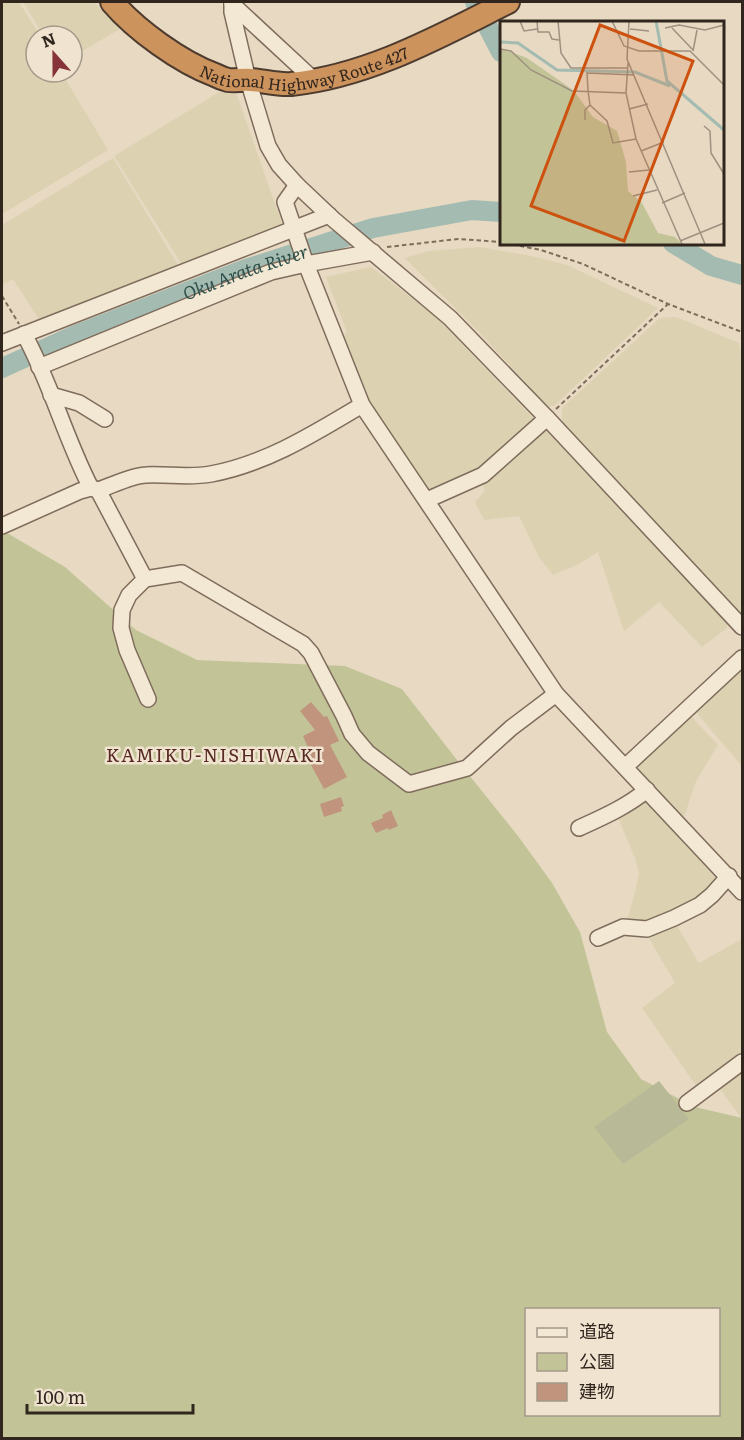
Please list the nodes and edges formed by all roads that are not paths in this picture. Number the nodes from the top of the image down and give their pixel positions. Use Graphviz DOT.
graph roads {
  1 [pos="112,2"];
  2 [pos="508,2"];
  3 [pos="232,3"];
  4 [pos="248,80"];
  5 [pos="314,80"];
  6 [pos="297,186"];
  7 [pos="331,217"];
  8 [pos="296,232"];
  9 [pos="370,250"];
  10 [pos="305,262"];
  11 [pos="25,336"];
  12 [pos="2,343"];
  13 [pos="39,365"];
  14 [pos="51,394"];
  15 [pos="362,405"];
  16 [pos="547,418"];
  17 [pos="105,419"];
  18 [pos="94,489"];
  19 [pos="427,500"];
  20 [pos="2,526"];
  21 [pos="145,579"];
  22 [pos="742,627"];
  23 [pos="742,658"];
  24 [pos="556,694"];
  25 [pos="148,699"];
  26 [pos="625,767"];
  27 [pos="647,790"];
  28 [pos="579,828"];
  29 [pos="729,876"];
  30 [pos="742,892"];
  31 [pos="598,938"];
  32 [pos="742,1062"];
  33 [pos="687,1103"];
  1 -- 4 [label="highway, National Highway Route 427"];
  2 -- 5 [label="highway, National Highway Route 427"];
  3 -- 4 [label="street"];
  3 -- 5 [label="street"];
  4 -- 5 [label="highway, National Highway Route 427"];
  4 -- 6 [label="street"];
  6 -- 7 [label="street"];
  6 -- 8 [label="street"];
  7 -- 8 [label="street"];
  7 -- 9 [label="street"];
  8 -- 10 [label="street"];
  8 -- 11 [label="street"];
  9 -- 10 [label="street"];
  9 -- 16 [label="street"];
  10 -- 13 [label="street"];
  10 -- 15 [label="street"];
  11 -- 12 [label="street"];
  11 -- 13 [label="street"];
  13 -- 14 [label="street"];
  14 -- 17 [label="street"];
  14 -- 18 [label="street"];
  15 -- 18 [label="street"];
  15 -- 19 [label="street"];
  16 -- 19 [label="street"];
  16 -- 22 [label="street"];
  18 -- 20 [label="street"];
  18 -- 21 [label="street"];
  19 -- 24 [label="street"];
  21 -- 24 [label="street"];
  21 -- 25 [label="street"];
  23 -- 26 [label="street"];
  24 -- 26 [label="street"];
  26 -- 27 [label="street"];
  27 -- 28 [label="street"];
  27 -- 29 [label="street"];
  29 -- 30 [label="street"];
  29 -- 31 [label="street"];
  32 -- 33 [label="street"];
}
